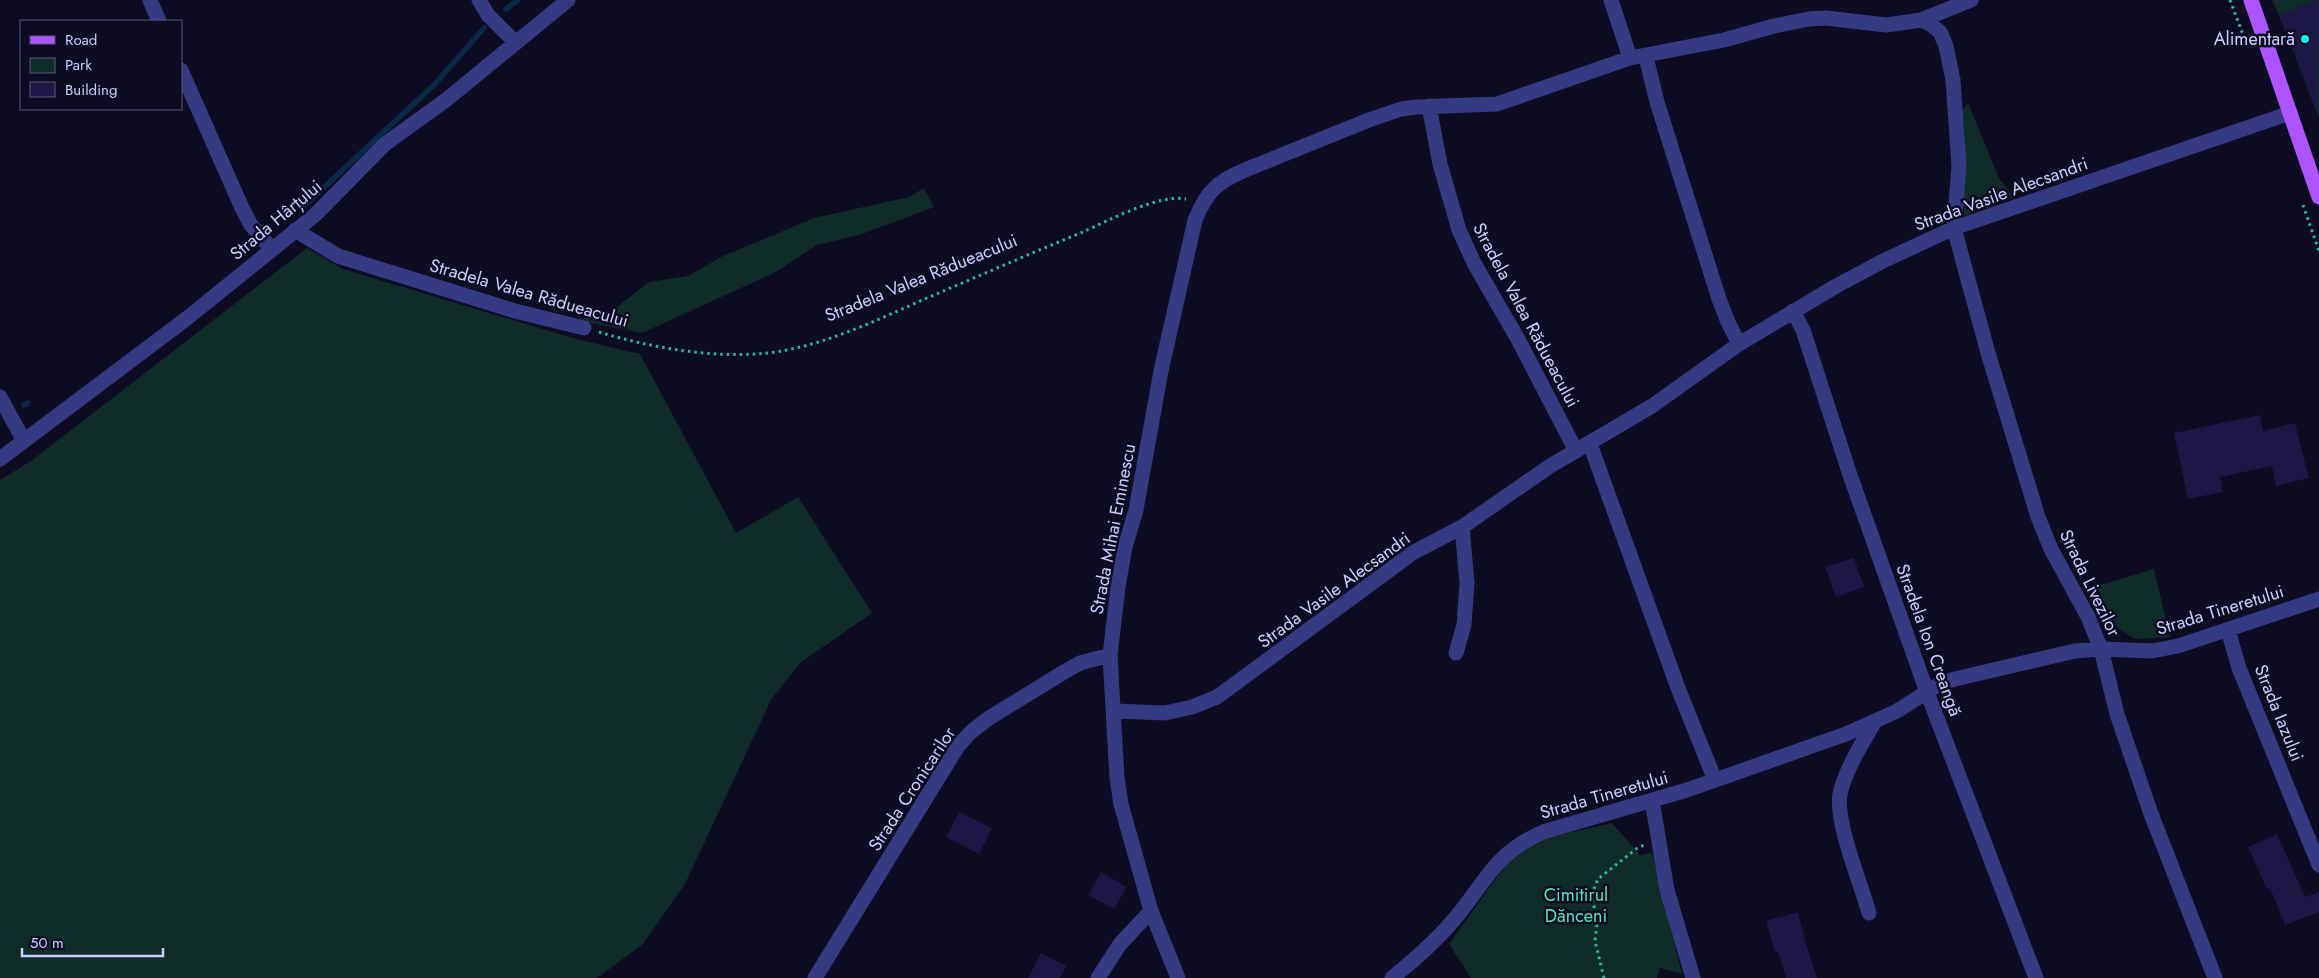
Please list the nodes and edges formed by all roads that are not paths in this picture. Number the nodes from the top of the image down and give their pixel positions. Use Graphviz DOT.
graph roads {
  1 [pos="150,0"];
  2 [pos="479,0"];
  3 [pos="568,0"];
  4 [pos="1611,0"];
  5 [pos="1971,0"];
  6 [pos="2251,0"];
  7 [pos="159,20"];
  8 [pos="1921,20"];
  9 [pos="515,42"];
  10 [pos="1646,56"];
  11 [pos="1630,58"];
  12 [pos="182,72"];
  13 [pos="1428,106"];
  14 [pos="2290,113"];
  15 [pos="2319,197"];
  16 [pos="1954,228"];
  17 [pos="295,230"];
  18 [pos="272,248"];
  19 [pos="1793,311"];
  20 [pos="584,328"];
  21 [pos="1739,344"];
  22 [pos="0,397"];
  23 [pos="24,441"];
  24 [pos="1590,444"];
  25 [pos="1576,451"];
  26 [pos="0,459"];
  27 [pos="1462,527"];
  28 [pos="2319,599"];
  29 [pos="2228,630"];
  30 [pos="2101,649"];
  31 [pos="1456,654"];
  32 [pos="1110,655"];
  33 [pos="1927,692"];
  34 [pos="1114,711"];
  35 [pos="1875,721"];
  36 [pos="1714,780"];
  37 [pos="1652,800"];
  38 [pos="2319,865"];
  39 [pos="1151,910"];
  40 [pos="1870,913"];
  41 [pos="815,978"];
  42 [pos="1098,978"];
  43 [pos="1178,978"];
  44 [pos="1392,978"];
  45 [pos="1693,978"];
  46 [pos="2036,978"];
  47 [pos="2215,978"];
  1 -- 7 [label="street"];
  2 -- 9 [label="street"];
  3 -- 9 [label="street, Strada Hârțului"];
  4 -- 11 [label="street"];
  5 -- 8 [label="street"];
  6 -- 14 [label="main road"];
  8 -- 10 [label="street"];
  8 -- 16 [label="street"];
  9 -- 17 [label="street, Strada Hârțului"];
  10 -- 11 [label="street"];
  10 -- 21 [label="street"];
  11 -- 13 [label="street"];
  12 -- 18 [label="street"];
  13 -- 25 [label="street, Stradela Valea Rădueacului"];
  13 -- 32 [label="street, Strada Mihai Eminescu"];
  14 -- 15 [label="main road"];
  14 -- 16 [label="street, Strada Vasile Alecsandri"];
  16 -- 19 [label="street, Strada Vasile Alecsandri"];
  16 -- 30 [label="street, Strada Livezilor"];
  17 -- 18 [label="street, Strada Hârțului"];
  17 -- 20 [label="street, Stradela Valea Rădueacului"];
  18 -- 23 [label="street, Strada Hârțului"];
  19 -- 21 [label="street, Strada Vasile Alecsandri"];
  19 -- 33 [label="street, Stradela Ion Creangă"];
  21 -- 24 [label="street, Strada Vasile Alecsandri"];
  22 -- 23 [label="street"];
  23 -- 26 [label="street, Strada Hârțului"];
  24 -- 25 [label="street, Strada Vasile Alecsandri"];
  24 -- 36 [label="street"];
  25 -- 27 [label="street, Strada Vasile Alecsandri"];
  27 -- 31 [label="street"];
  27 -- 34 [label="street, Strada Vasile Alecsandri"];
  28 -- 29 [label="street, Strada Tineretului"];
  29 -- 30 [label="street, Strada Tineretului"];
  29 -- 38 [label="street, Strada Iazului"];
  30 -- 33 [label="street, Strada Tineretului"];
  30 -- 47 [label="street, Strada Livezilor"];
  32 -- 34 [label="street, Strada Mihai Eminescu"];
  32 -- 41 [label="street, Strada Cronicarilor"];
  33 -- 35 [label="street, Strada Tineretului"];
  33 -- 46 [label="street, Stradela Ion Creangă"];
  34 -- 39 [label="street, Strada Mihai Eminescu"];
  35 -- 36 [label="street, Strada Tineretului"];
  35 -- 40 [label="street"];
  36 -- 37 [label="street, Strada Tineretului"];
  37 -- 44 [label="street, Strada Tineretului"];
  37 -- 45 [label="street"];
  39 -- 42 [label="street"];
  39 -- 43 [label="street, Strada Mihai Eminescu"];
}
